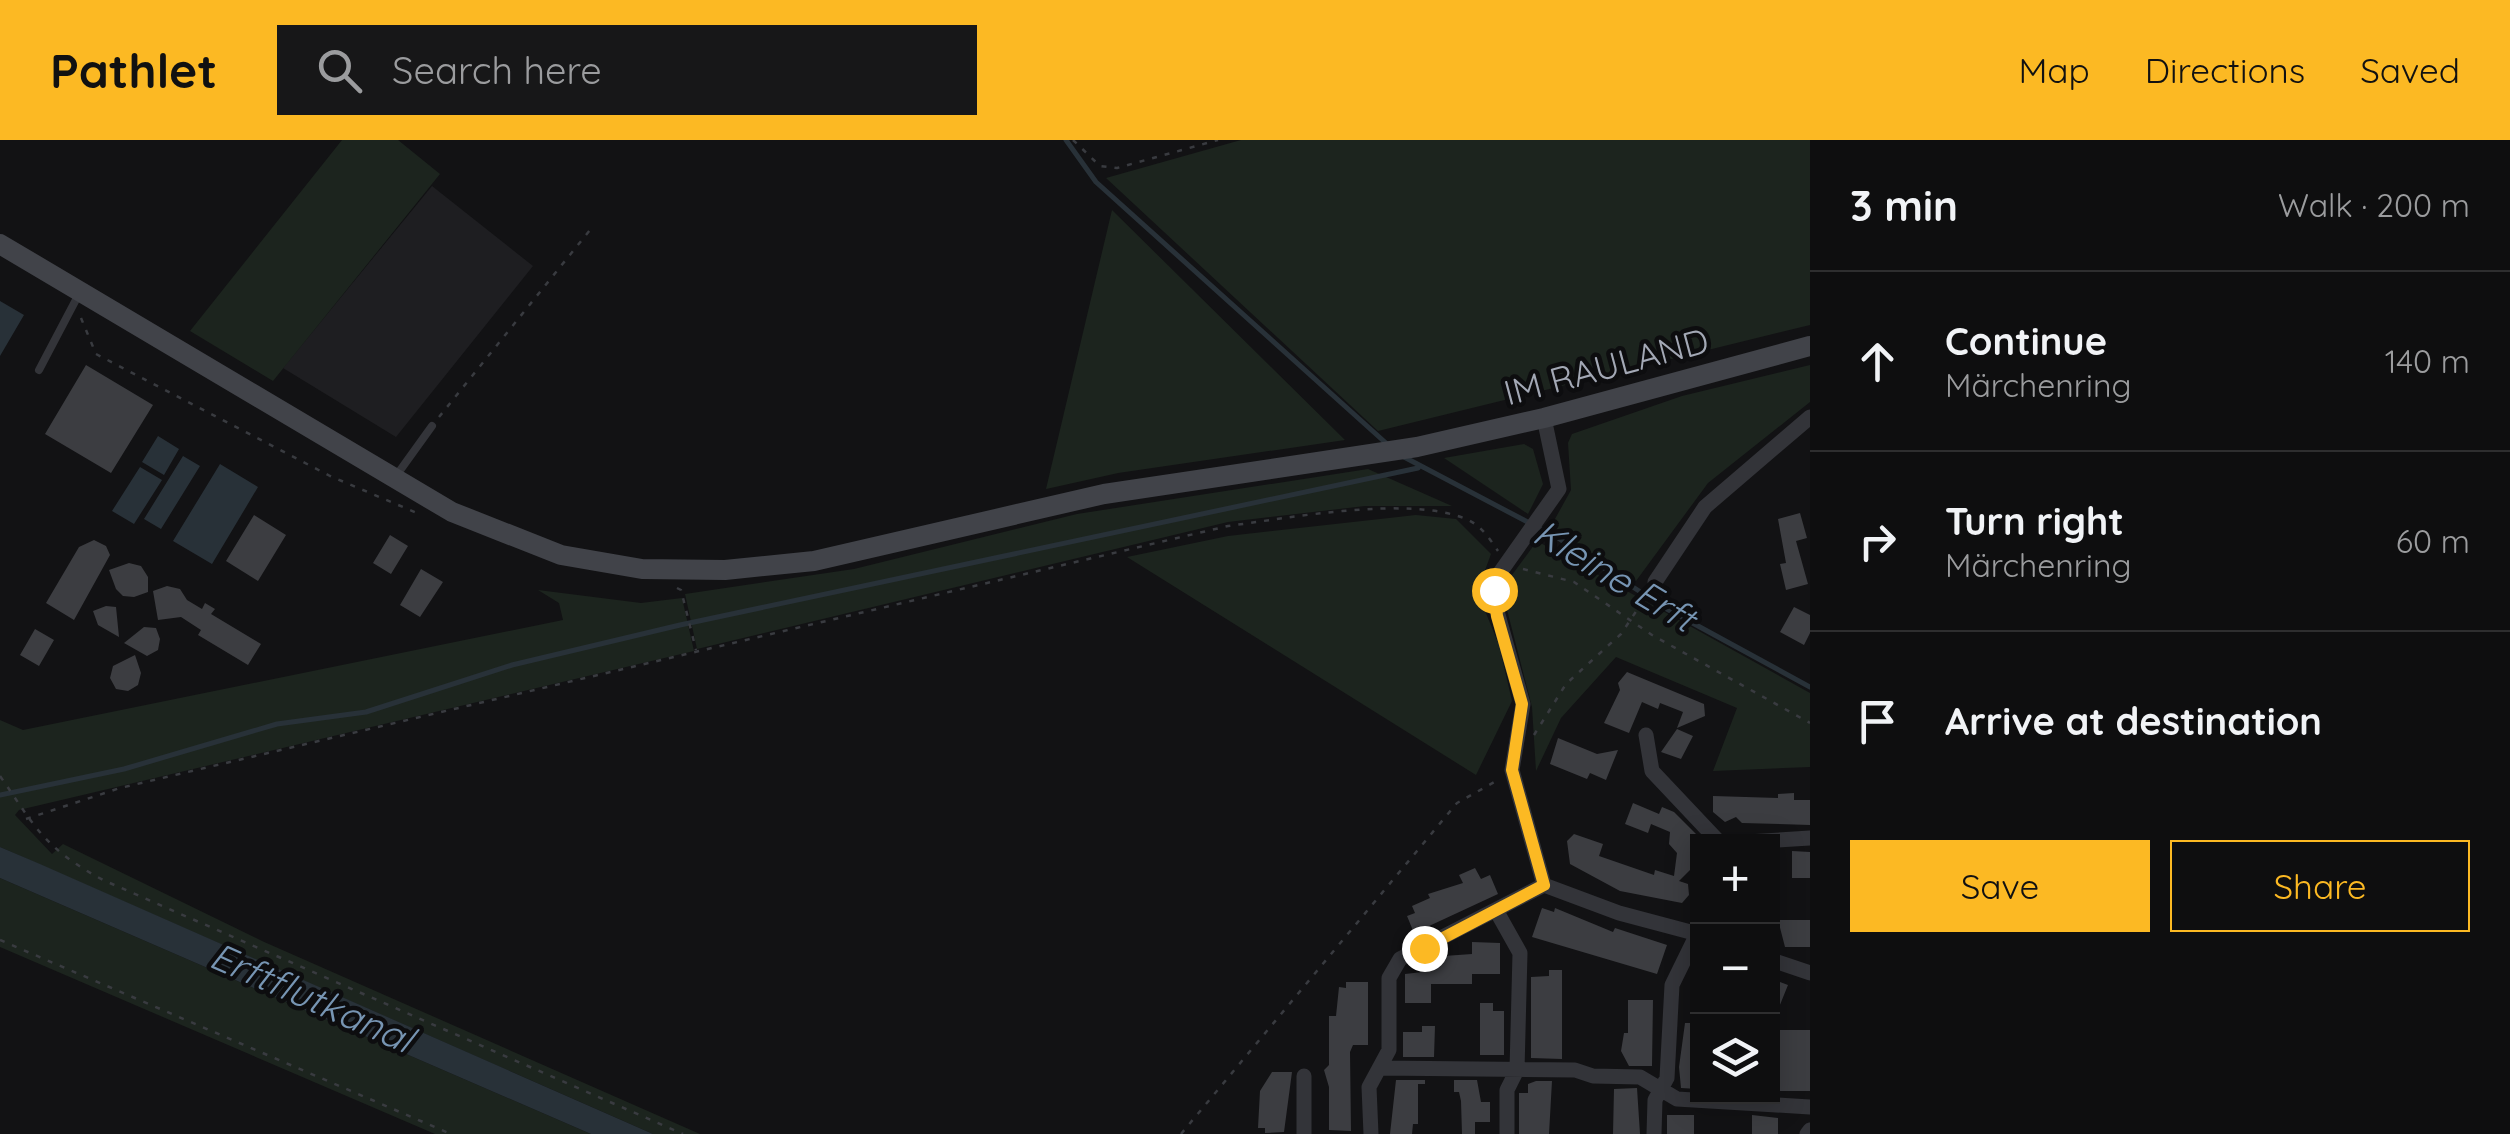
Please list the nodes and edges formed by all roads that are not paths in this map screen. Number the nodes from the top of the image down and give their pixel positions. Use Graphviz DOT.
graph roads {
  1 [pos="0,244"];
  2 [pos="80,292"];
  3 [pos="1810,346"];
  4 [pos="39,370"];
  5 [pos="1810,417"];
  6 [pos="1544,418"];
  7 [pos="432,426"];
  8 [pos="393,479"];
  9 [pos="1652,587"];
  10 [pos="1646,734"];
  11 [pos="1711,834"];
  12 [pos="1810,838"];
  13 [pos="1780,840"];
  14 [pos="1544,885"];
  15 [pos="1498,912"];
  16 [pos="1690,931"];
  17 [pos="1690,948"];
  18 [pos="1780,963"];
  19 [pos="1810,974"];
  20 [pos="1380,1068"];
  21 [pos="1517,1070"];
  22 [pos="1304,1076"];
  23 [pos="1661,1090"];
  24 [pos="1810,1106"];
  25 [pos="1304,1134"];
  26 [pos="1371,1134"];
  27 [pos="1507,1134"];
  28 [pos="1654,1134"];
  1 -- 2 [label="street, IM RAULAND"];
  2 -- 4 [label="lane"];
  2 -- 8 [label="street, IM RAULAND"];
  3 -- 6 [label="street, IM RAULAND"];
  5 -- 9 [label="street"];
  6 -- 8 [label="street, IM RAULAND"];
  6 -- 14 [label="street"];
  7 -- 8 [label="lane"];
  10 -- 11 [label="street"];
  12 -- 13 [label="street"];
  14 -- 15 [label="street"];
  14 -- 16 [label="street"];
  15 -- 20 [label="street"];
  15 -- 21 [label="street"];
  17 -- 23 [label="street"];
  18 -- 19 [label="street"];
  20 -- 21 [label="street"];
  20 -- 26 [label="street"];
  21 -- 23 [label="street"];
  21 -- 27 [label="street"];
  22 -- 25 [label="street"];
  23 -- 24 [label="street"];
  23 -- 28 [label="street"];
}
